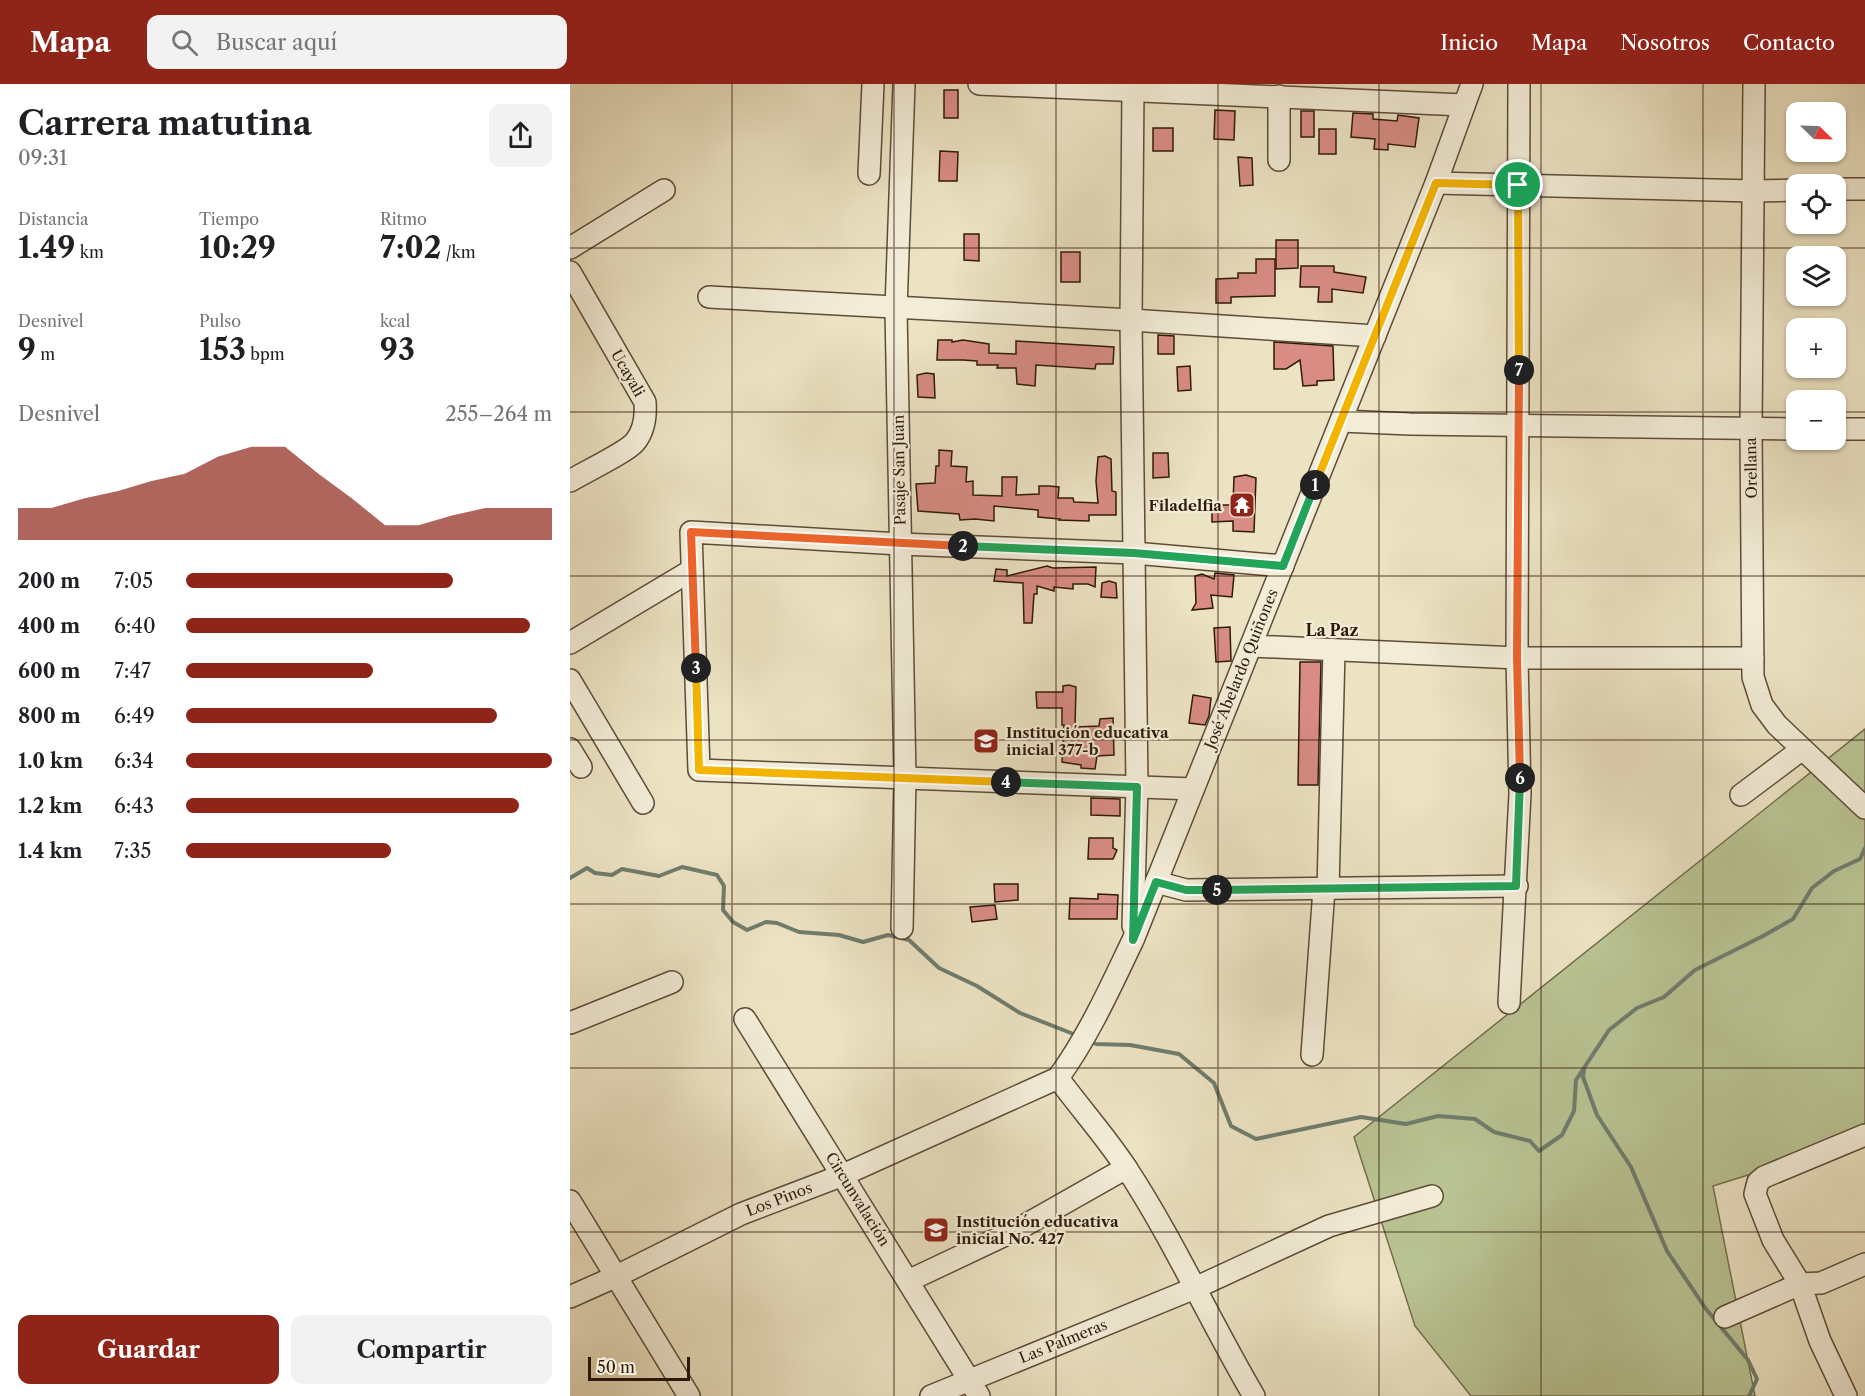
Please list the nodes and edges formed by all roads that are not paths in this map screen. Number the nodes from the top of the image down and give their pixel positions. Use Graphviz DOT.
graph roads {
  1 [pos="873,84"];
  2 [pos="904,84"];
  3 [pos="979,84"];
  4 [pos="1472,84"];
  5 [pos="1519,84"];
  6 [pos="1754,84"];
  7 [pos="1001,85"];
  8 [pos="1107,86"];
  9 [pos="1133,89"];
  10 [pos="1239,89"];
  11 [pos="1341,92"];
  12 [pos="1371,92"];
  13 [pos="1279,96"];
  14 [pos="1464,105"];
  15 [pos="1279,160"];
  16 [pos="869,174"];
  17 [pos="1436,183"];
  18 [pos="1518,185"];
  19 [pos="1846,189"];
  20 [pos="1865,189"];
  21 [pos="664,190"];
  22 [pos="1786,190"];
  23 [pos="1753,191"];
  24 [pos="570,248"];
  25 [pos="570,272"];
  26 [pos="709,297"];
  27 [pos="896,309"];
  28 [pos="1131,320"];
  29 [pos="1375,336"];
  30 [pos="1341,421"];
  31 [pos="1519,426"];
  32 [pos="1751,429"];
  33 [pos="1786,429"];
  34 [pos="1846,429"];
  35 [pos="1865,429"];
  36 [pos="570,481"];
  37 [pos="900,544"];
  38 [pos="1134,553"];
  39 [pos="1283,566"];
  40 [pos="692,570"];
  41 [pos="570,643"];
  42 [pos="1251,646"];
  43 [pos="1334,650"];
  44 [pos="1517,658"];
  45 [pos="1753,658"];
  46 [pos="570,680"];
  47 [pos="1801,750"];
  48 [pos="904,778"];
  49 [pos="1137,787"];
  50 [pos="1193,789"];
  51 [pos="1741,795"];
  52 [pos="643,803"];
  53 [pos="1865,808"];
  54 [pos="1156,882"];
  55 [pos="1516,886"];
  56 [pos="1326,890"];
  57 [pos="902,928"];
  58 [pos="1133,940"];
  59 [pos="672,982"];
  60 [pos="1509,1003"];
  61 [pos="745,1019"];
  62 [pos="570,1023"];
  63 [pos="1312,1055"];
  64 [pos="1058,1078"];
  65 [pos="1865,1135"];
  66 [pos="1126,1168"];
  67 [pos="843,1175"];
  68 [pos="1432,1196"];
  69 [pos="570,1201"];
  70 [pos="1865,1264"];
  71 [pos="617,1276"];
  72 [pos="908,1281"];
  73 [pos="1800,1284"];
  74 [pos="1195,1288"];
  75 [pos="570,1297"];
  76 [pos="1725,1317"];
  77 [pos="974,1388"];
  78 [pos="689,1396"];
  79 [pos="931,1396"];
  80 [pos="1254,1396"];
  81 [pos="1846,1396"];
  1 -- 16 [label="street"];
  2 -- 27 [label="street, Pasaje San Juan"];
  3 -- 7 [label="street"];
  4 -- 14 [label="street, José Abelardo Quiñones"];
  5 -- 18 [label="street"];
  6 -- 23 [label="street, Orellana"];
  7 -- 8 [label="street"];
  8 -- 9 [label="street"];
  9 -- 10 [label="street"];
  9 -- 28 [label="street"];
  10 -- 13 [label="street"];
  11 -- 12 [label="street"];
  11 -- 13 [label="street"];
  12 -- 14 [label="street"];
  13 -- 15 [label="street"];
  14 -- 17 [label="street, José Abelardo Quiñones"];
  17 -- 18 [label="street"];
  17 -- 29 [label="street, José Abelardo Quiñones"];
  18 -- 23 [label="street"];
  18 -- 31 [label="street"];
  19 -- 20 [label="street"];
  21 -- 24 [label="street"];
  22 -- 23 [label="street"];
  23 -- 32 [label="street, Orellana"];
  25 -- 36 [label="street, Ucayali"];
  26 -- 27 [label="street"];
  27 -- 28 [label="street"];
  27 -- 37 [label="street, Pasaje San Juan"];
  28 -- 29 [label="street"];
  28 -- 38 [label="street"];
  29 -- 30 [label="street, José Abelardo Quiñones"];
  30 -- 31 [label="street"];
  30 -- 39 [label="street, José Abelardo Quiñones"];
  31 -- 32 [label="street"];
  31 -- 44 [label="street"];
  32 -- 33 [label="street"];
  32 -- 45 [label="street, Orellana"];
  34 -- 35 [label="street"];
  37 -- 38 [label="street"];
  37 -- 40 [label="street"];
  37 -- 48 [label="street, Pasaje San Juan"];
  38 -- 39 [label="street"];
  38 -- 49 [label="street"];
  39 -- 42 [label="street, José Abelardo Quiñones"];
  40 -- 41 [label="street"];
  40 -- 48 [label="street"];
  42 -- 43 [label="street"];
  42 -- 50 [label="street, José Abelardo Quiñones"];
  43 -- 44 [label="street"];
  43 -- 56 [label="street"];
  44 -- 45 [label="street"];
  44 -- 55 [label="street"];
  45 -- 47 [label="street, Orellana"];
  46 -- 52 [label="street"];
  47 -- 51 [label="street"];
  47 -- 53 [label="street, Orellana"];
  48 -- 49 [label="street"];
  48 -- 57 [label="street, Pasaje San Juan"];
  49 -- 50 [label="street"];
  49 -- 58 [label="street"];
  50 -- 54 [label="street, José Abelardo Quiñones"];
  54 -- 56 [label="street"];
  54 -- 58 [label="street, José Abelardo Quiñones"];
  55 -- 56 [label="street"];
  55 -- 60 [label="street"];
  56 -- 63 [label="street"];
  58 -- 64 [label="street, José Abelardo Quiñones"];
  59 -- 62 [label="street"];
  61 -- 67 [label="street, Circunvalación"];
  64 -- 66 [label="street"];
  64 -- 67 [label="street, Los Pinos"];
  65 -- 73 [label="street"];
  66 -- 72 [label="street"];
  66 -- 74 [label="street"];
  67 -- 71 [label="street, Los Pinos"];
  67 -- 72 [label="street, Circunvalación"];
  68 -- 74 [label="street, Las Palmeras"];
  69 -- 71 [label="street"];
  70 -- 73 [label="street"];
  71 -- 75 [label="street, Los Pinos"];
  71 -- 78 [label="street"];
  72 -- 77 [label="street, Circunvalación"];
  73 -- 76 [label="street"];
  73 -- 81 [label="street"];
  74 -- 77 [label="street, Las Palmeras"];
  74 -- 80 [label="street"];
  77 -- 79 [label="street, Las Palmeras"];
}
